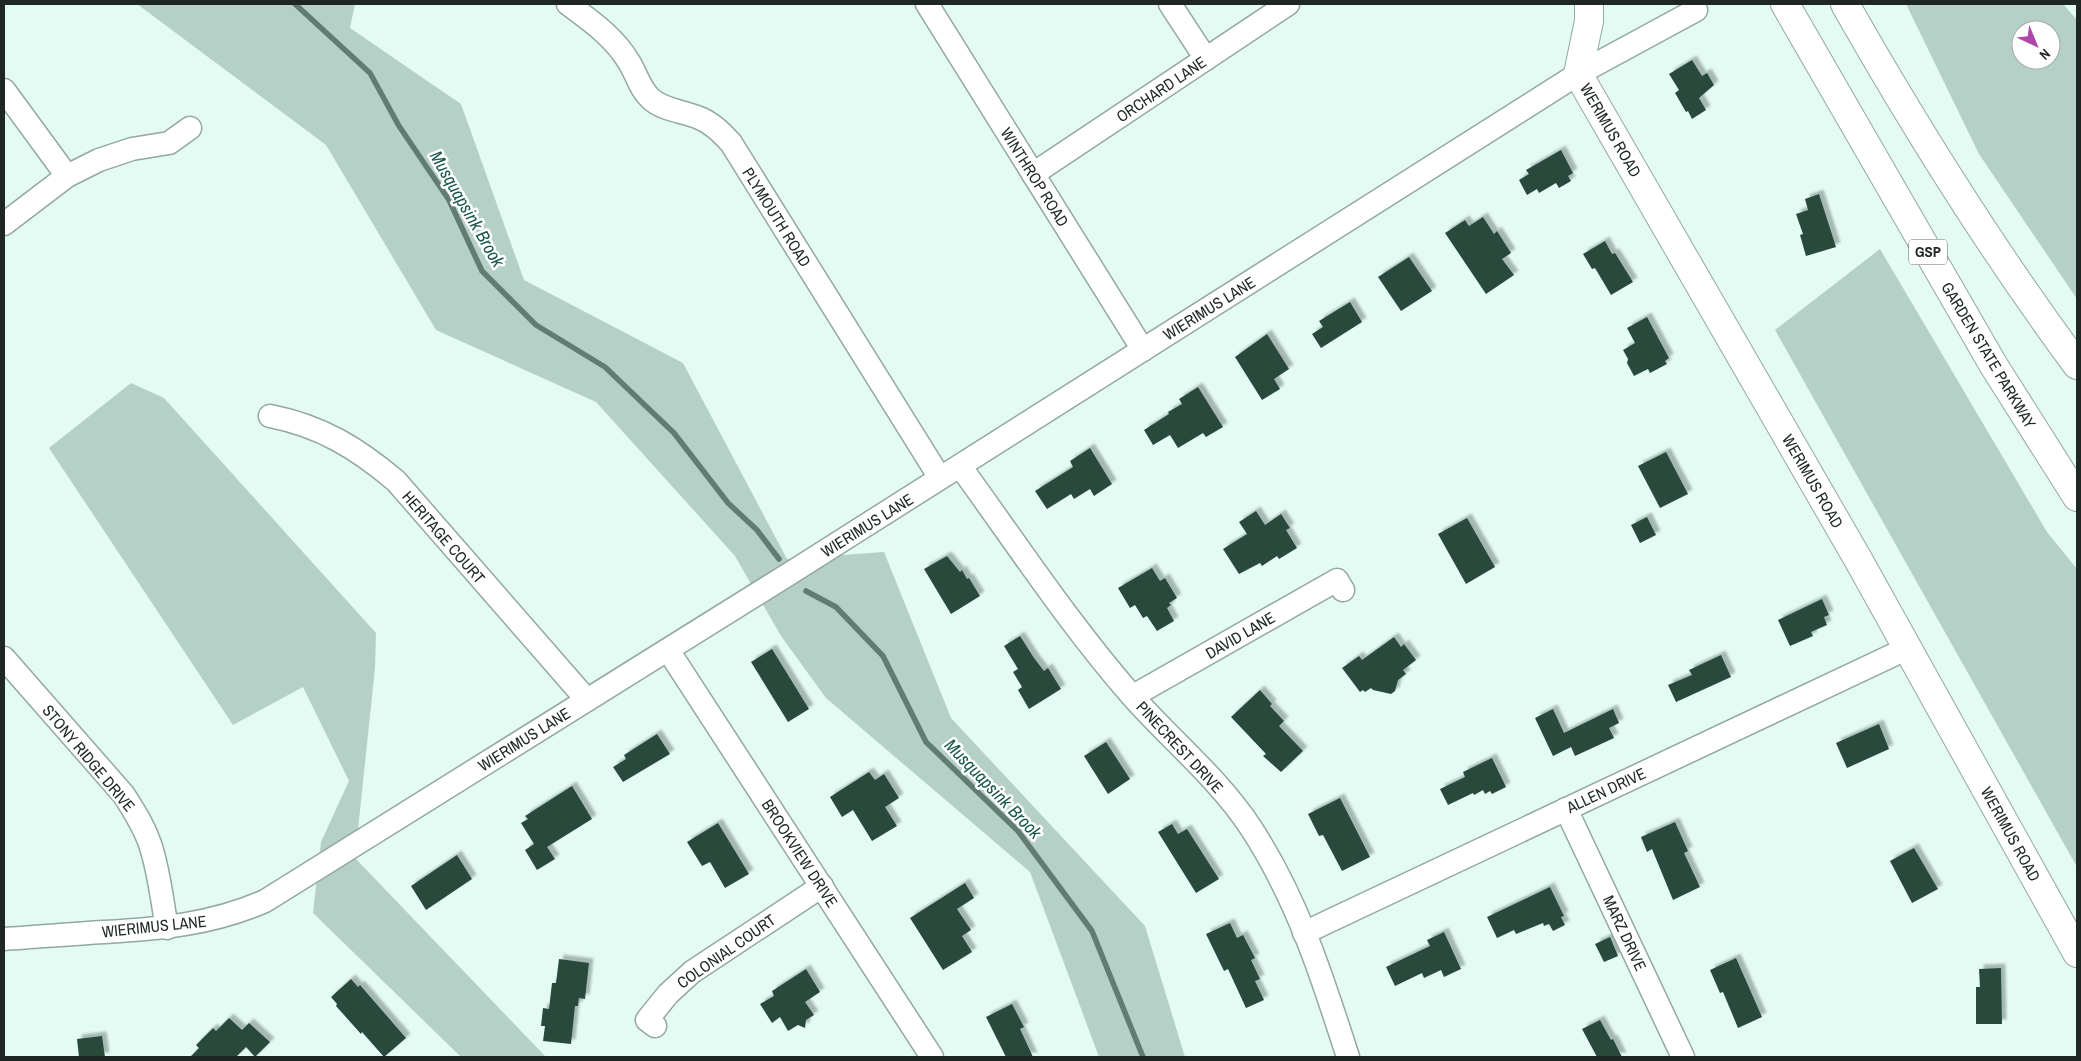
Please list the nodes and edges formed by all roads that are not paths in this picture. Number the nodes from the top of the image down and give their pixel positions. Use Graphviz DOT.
graph roads {
  1 [pos="569,4"];
  2 [pos="927,4"];
  3 [pos="1170,4"];
  4 [pos="1288,4"];
  5 [pos="1589,4"];
  6 [pos="1785,4"];
  7 [pos="1846,4"];
  8 [pos="1696,10"];
  9 [pos="1206,59"];
  10 [pos="1578,74"];
  11 [pos="4,90"];
  12 [pos="190,128"];
  13 [pos="1033,174"];
  14 [pos="67,176"];
  15 [pos="4,224"];
  16 [pos="1143,350"];
  17 [pos="2077,365"];
  18 [pos="270,416"];
  19 [pos="960,466"];
  20 [pos="940,478"];
  21 [pos="2077,497"];
  22 [pos="1344,590"];
  23 [pos="1908,648"];
  24 [pos="668,650"];
  25 [pos="4,658"];
  26 [pos="1133,696"];
  27 [pos="587,700"];
  28 [pos="1566,809"];
  29 [pos="822,886"];
  30 [pos="167,928"];
  31 [pos="1304,932"];
  32 [pos="4,939"];
  33 [pos="2077,953"];
  34 [pos="655,1026"];
  35 [pos="932,1057"];
  36 [pos="1348,1057"];
  37 [pos="1684,1057"];
  1 -- 20 [label="street, PLYMOUTH ROAD"];
  2 -- 13 [label="street, WINTHROP ROAD"];
  3 -- 9 [label="street"];
  4 -- 9 [label="street, ORCHARD LANE"];
  5 -- 10 [label="main road, WERIMUS ROAD"];
  6 -- 21 [label="main road, GARDEN STATE PARKWAY / GSP"];
  7 -- 17 [label="main road"];
  8 -- 10 [label="street, WIERIMUS LANE"];
  9 -- 13 [label="street, ORCHARD LANE"];
  10 -- 16 [label="street, WIERIMUS LANE"];
  10 -- 23 [label="main road, WERIMUS ROAD"];
  11 -- 14 [label="street"];
  12 -- 14 [label="street"];
  13 -- 16 [label="street, WINTHROP ROAD"];
  14 -- 15 [label="street"];
  16 -- 19 [label="street, WIERIMUS LANE"];
  18 -- 27 [label="street, HERITAGE COURT"];
  19 -- 20 [label="street, WIERIMUS LANE"];
  19 -- 26 [label="street, PINECREST DRIVE"];
  20 -- 24 [label="street, WIERIMUS LANE"];
  22 -- 26 [label="street, DAVID LANE"];
  23 -- 28 [label="street, ALLEN DRIVE"];
  23 -- 33 [label="main road, WERIMUS ROAD"];
  24 -- 27 [label="street, WIERIMUS LANE"];
  24 -- 29 [label="street, BROOKVIEW DRIVE"];
  25 -- 30 [label="street, STONY RIDGE DRIVE"];
  26 -- 31 [label="street, PINECREST DRIVE"];
  27 -- 30 [label="street, WIERIMUS LANE"];
  28 -- 31 [label="street, ALLEN DRIVE"];
  28 -- 37 [label="street, MARZ DRIVE"];
  29 -- 34 [label="street, COLONIAL COURT"];
  29 -- 35 [label="street, BROOKVIEW DRIVE"];
  30 -- 32 [label="street, WIERIMUS LANE"];
  31 -- 36 [label="street, PINECREST DRIVE"];
}
